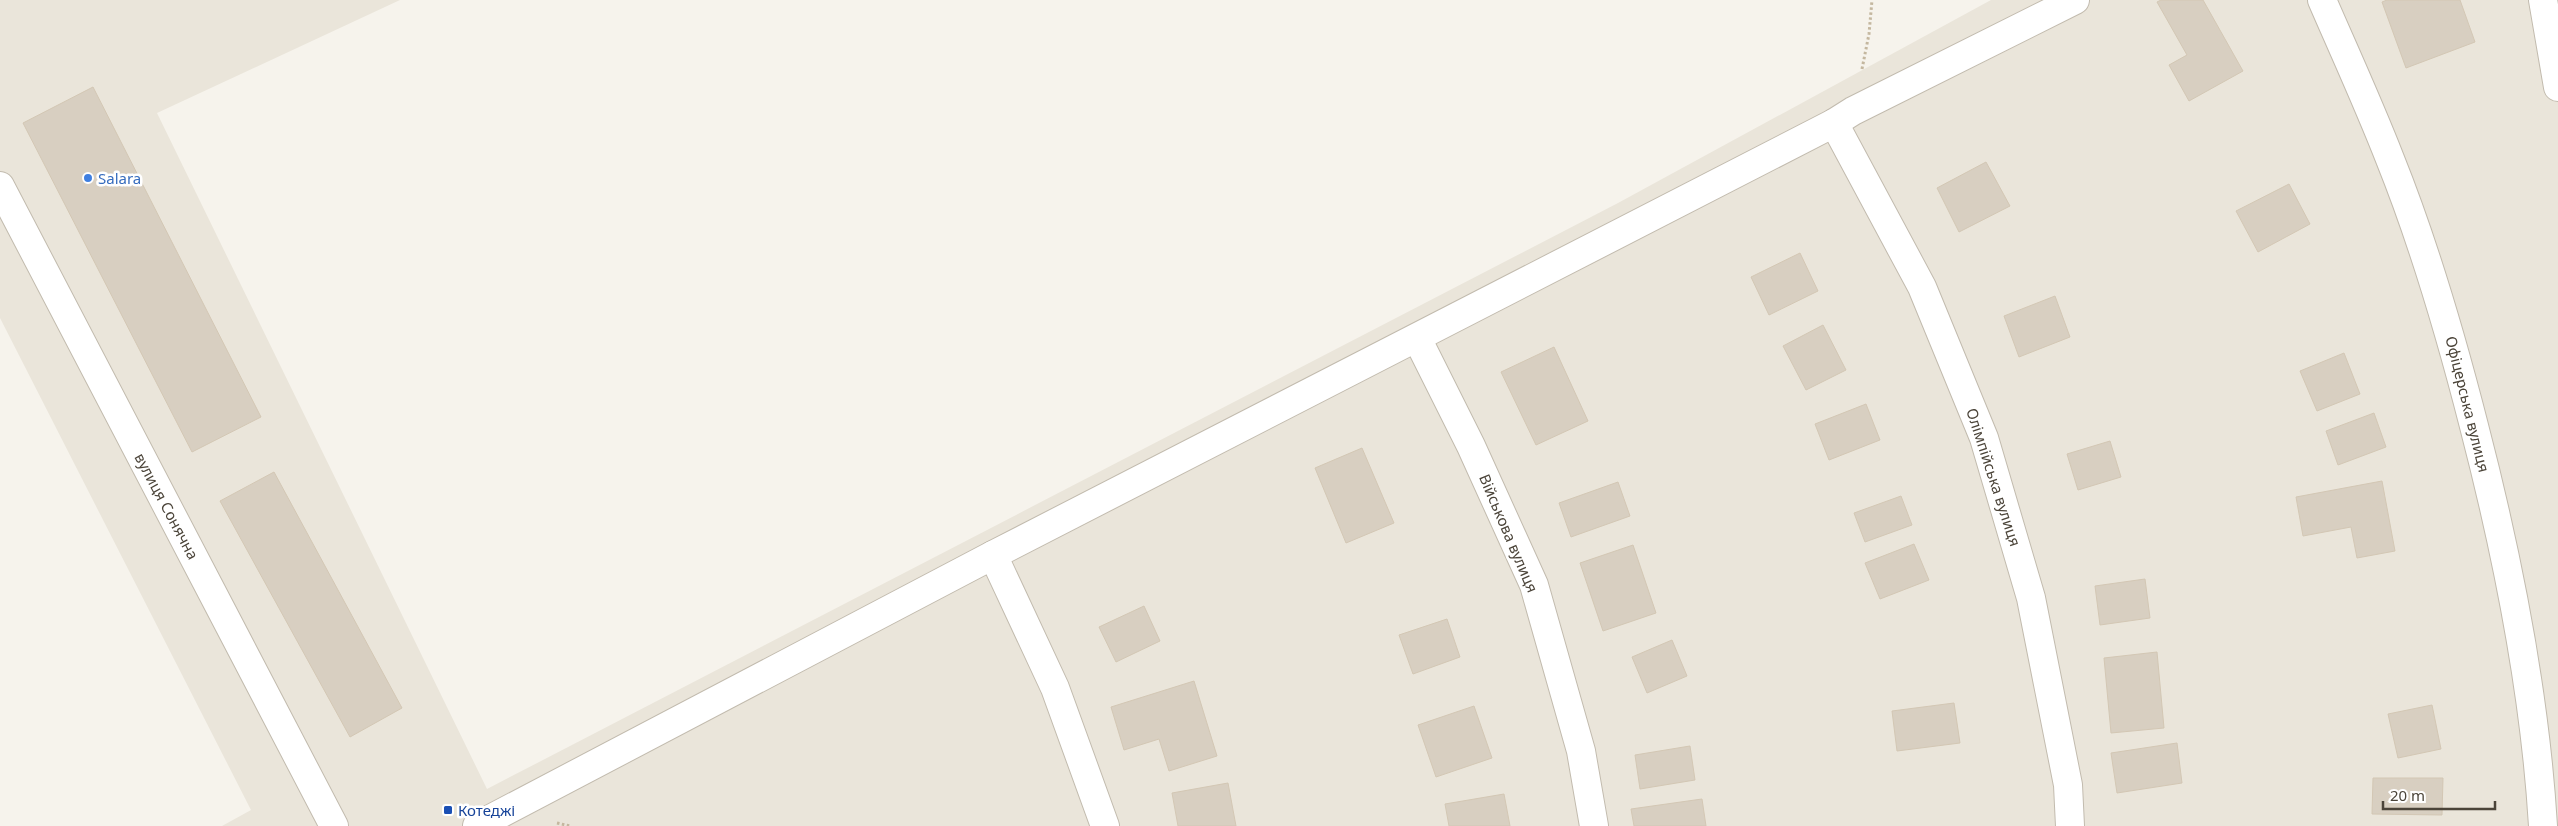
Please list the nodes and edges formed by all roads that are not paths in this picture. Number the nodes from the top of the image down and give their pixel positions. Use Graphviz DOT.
graph roads {
  1 [pos="2075,0"];
  2 [pos="2322,0"];
  3 [pos="2544,0"];
  4 [pos="2558,87"];
  5 [pos="1844,117"];
  6 [pos="0,186"];
  7 [pos="1417,338"];
  8 [pos="993,555"];
  9 [pos="334,826"];
  10 [pos="477,826"];
  11 [pos="1105,826"];
  12 [pos="1594,826"];
  13 [pos="2070,826"];
  14 [pos="2543,826"];
  1 -- 5 [label="street"];
  2 -- 14 [label="street, Офіцерська вулиця"];
  3 -- 4 [label="street"];
  5 -- 7 [label="street"];
  5 -- 13 [label="street, Олімпійська вулиця"];
  6 -- 9 [label="street, вулиця Сонячна"];
  7 -- 8 [label="street"];
  7 -- 12 [label="street, Військова вулиця"];
  8 -- 10 [label="street"];
  8 -- 11 [label="street"];
}
